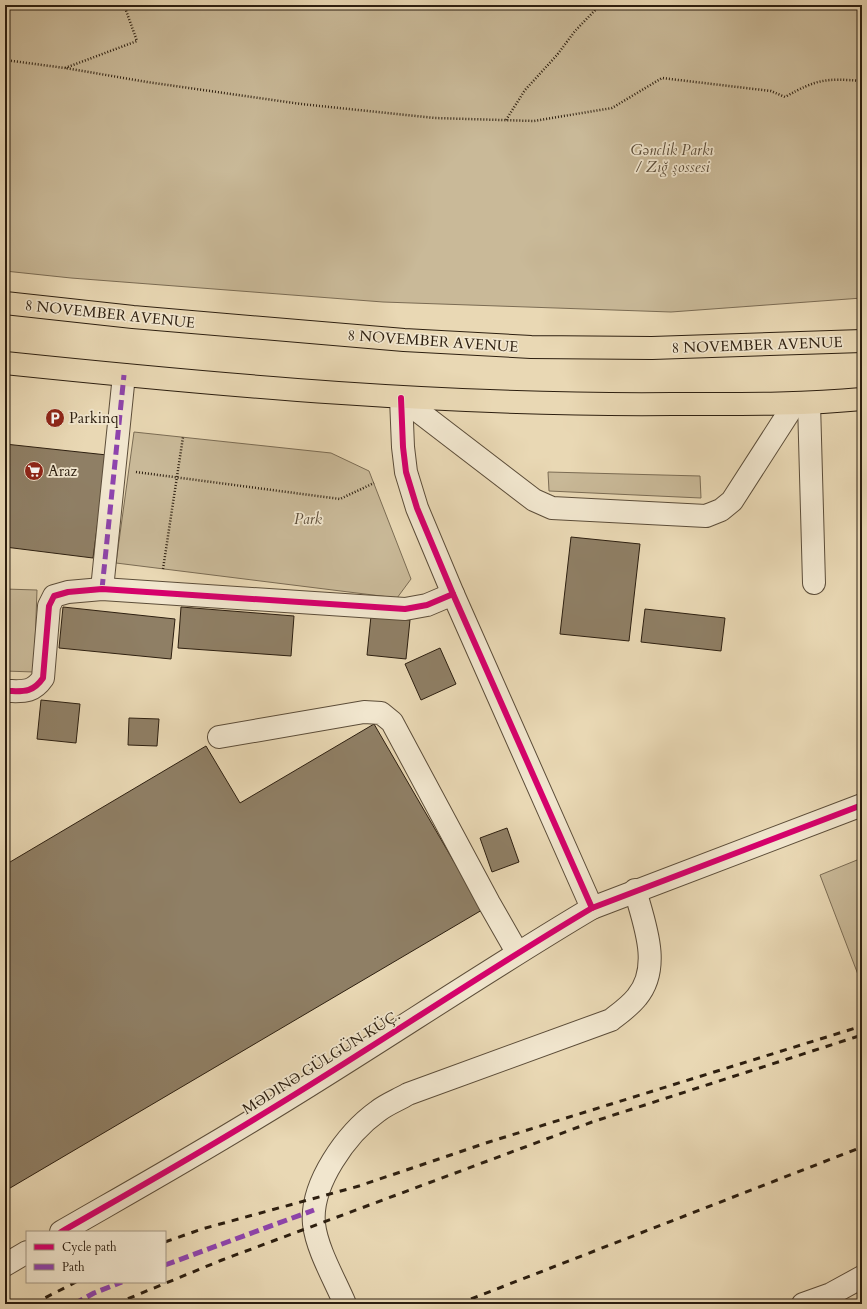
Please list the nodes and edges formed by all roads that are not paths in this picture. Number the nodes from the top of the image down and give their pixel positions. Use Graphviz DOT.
graph roads {
  1 [pos="5,303"];
  2 [pos="862,341"];
  3 [pos="5,363"];
  4 [pos="124,375"];
  5 [pos="401,398"];
  6 [pos="862,399"];
  7 [pos="802,403"];
  8 [pos="814,583"];
  9 [pos="102,589"];
  10 [pos="453,594"];
  11 [pos="5,691"];
  12 [pos="219,737"];
  13 [pos="862,805"];
  14 [pos="635,890"];
  15 [pos="592,908"];
  16 [pos="517,952"];
  17 [pos="63,1231"];
  18 [pos="26,1253"];
  19 [pos="5,1265"];
  20 [pos="862,1277"];
  21 [pos="345,1304"];
  22 [pos="803,1304"];
  1 -- 2 [label="highway, 8 NOVEMBER AVENUE"];
  3 -- 4 [label="highway"];
  4 -- 5 [label="highway"];
  4 -- 9 [label="street"];
  5 -- 7 [label="highway"];
  5 -- 7 [label="street"];
  5 -- 10 [label="street"];
  6 -- 7 [label="highway"];
  7 -- 8 [label="street"];
  9 -- 10 [label="street"];
  9 -- 11 [label="street"];
  10 -- 15 [label="street"];
  12 -- 16 [label="street"];
  13 -- 14 [label="street, MƏDINƏ GÜLGÜN KÜÇ."];
  14 -- 15 [label="street, MƏDINƏ GÜLGÜN KÜÇ."];
  14 -- 21 [label="street"];
  15 -- 16 [label="street, MƏDINƏ GÜLGÜN KÜÇ."];
  16 -- 17 [label="street, MƏDINƏ GÜLGÜN KÜÇ."];
  18 -- 19 [label="street"];
  20 -- 22 [label="street"];
}
